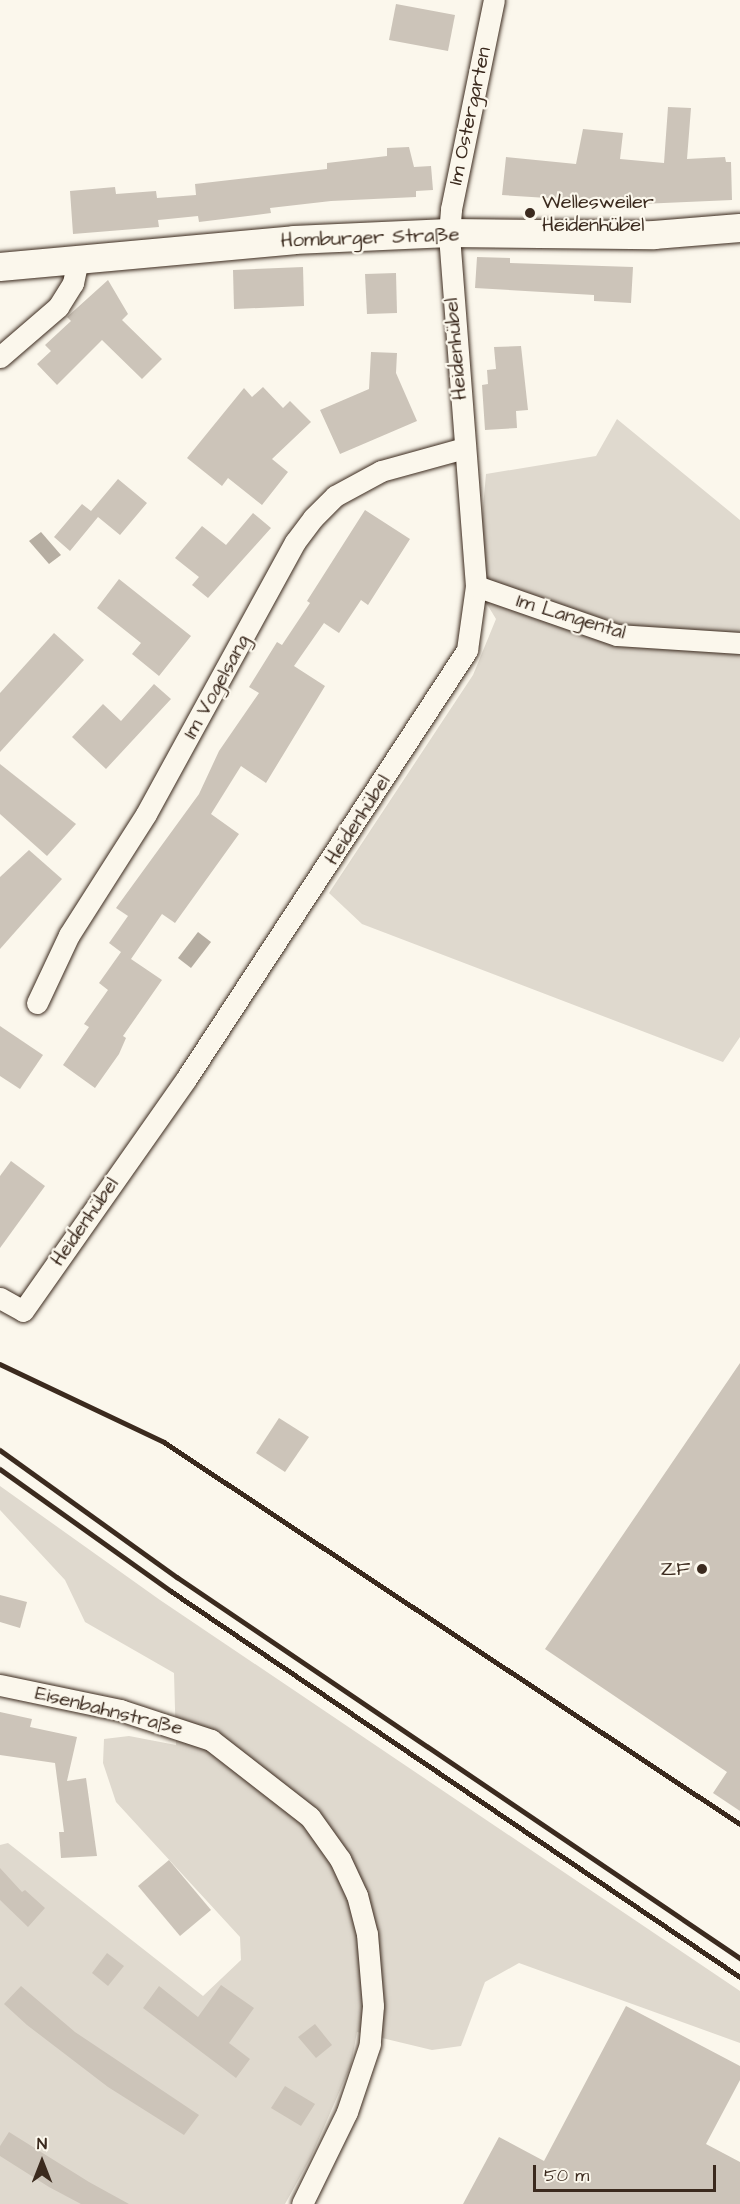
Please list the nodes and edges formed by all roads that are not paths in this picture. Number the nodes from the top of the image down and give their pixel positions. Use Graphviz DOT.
graph roads {
  1 [pos="494,0"];
  2 [pos="740,228"];
  3 [pos="449,233"];
  4 [pos="78,259"];
  5 [pos="0,267"];
  6 [pos="0,357"];
  7 [pos="464,448"];
  8 [pos="476,586"];
  9 [pos="740,643"];
  10 [pos="37,1003"];
  11 [pos="0,1298"];
  12 [pos="0,1684"];
  13 [pos="302,2204"];
  1 -- 3 [label="street, Im Ostergarten"];
  2 -- 3 [label="main road, Homburger Straße"];
  3 -- 4 [label="main road, Homburger Straße"];
  3 -- 7 [label="street, Heidenhübel"];
  4 -- 5 [label="main road, Homburger Straße"];
  4 -- 6 [label="street"];
  7 -- 8 [label="street, Heidenhübel"];
  7 -- 10 [label="street, Im Vogelsang"];
  8 -- 9 [label="street, Im Langental"];
  8 -- 11 [label="street, Heidenhübel"];
  12 -- 13 [label="street, Eisenbahnstraße"];
}
